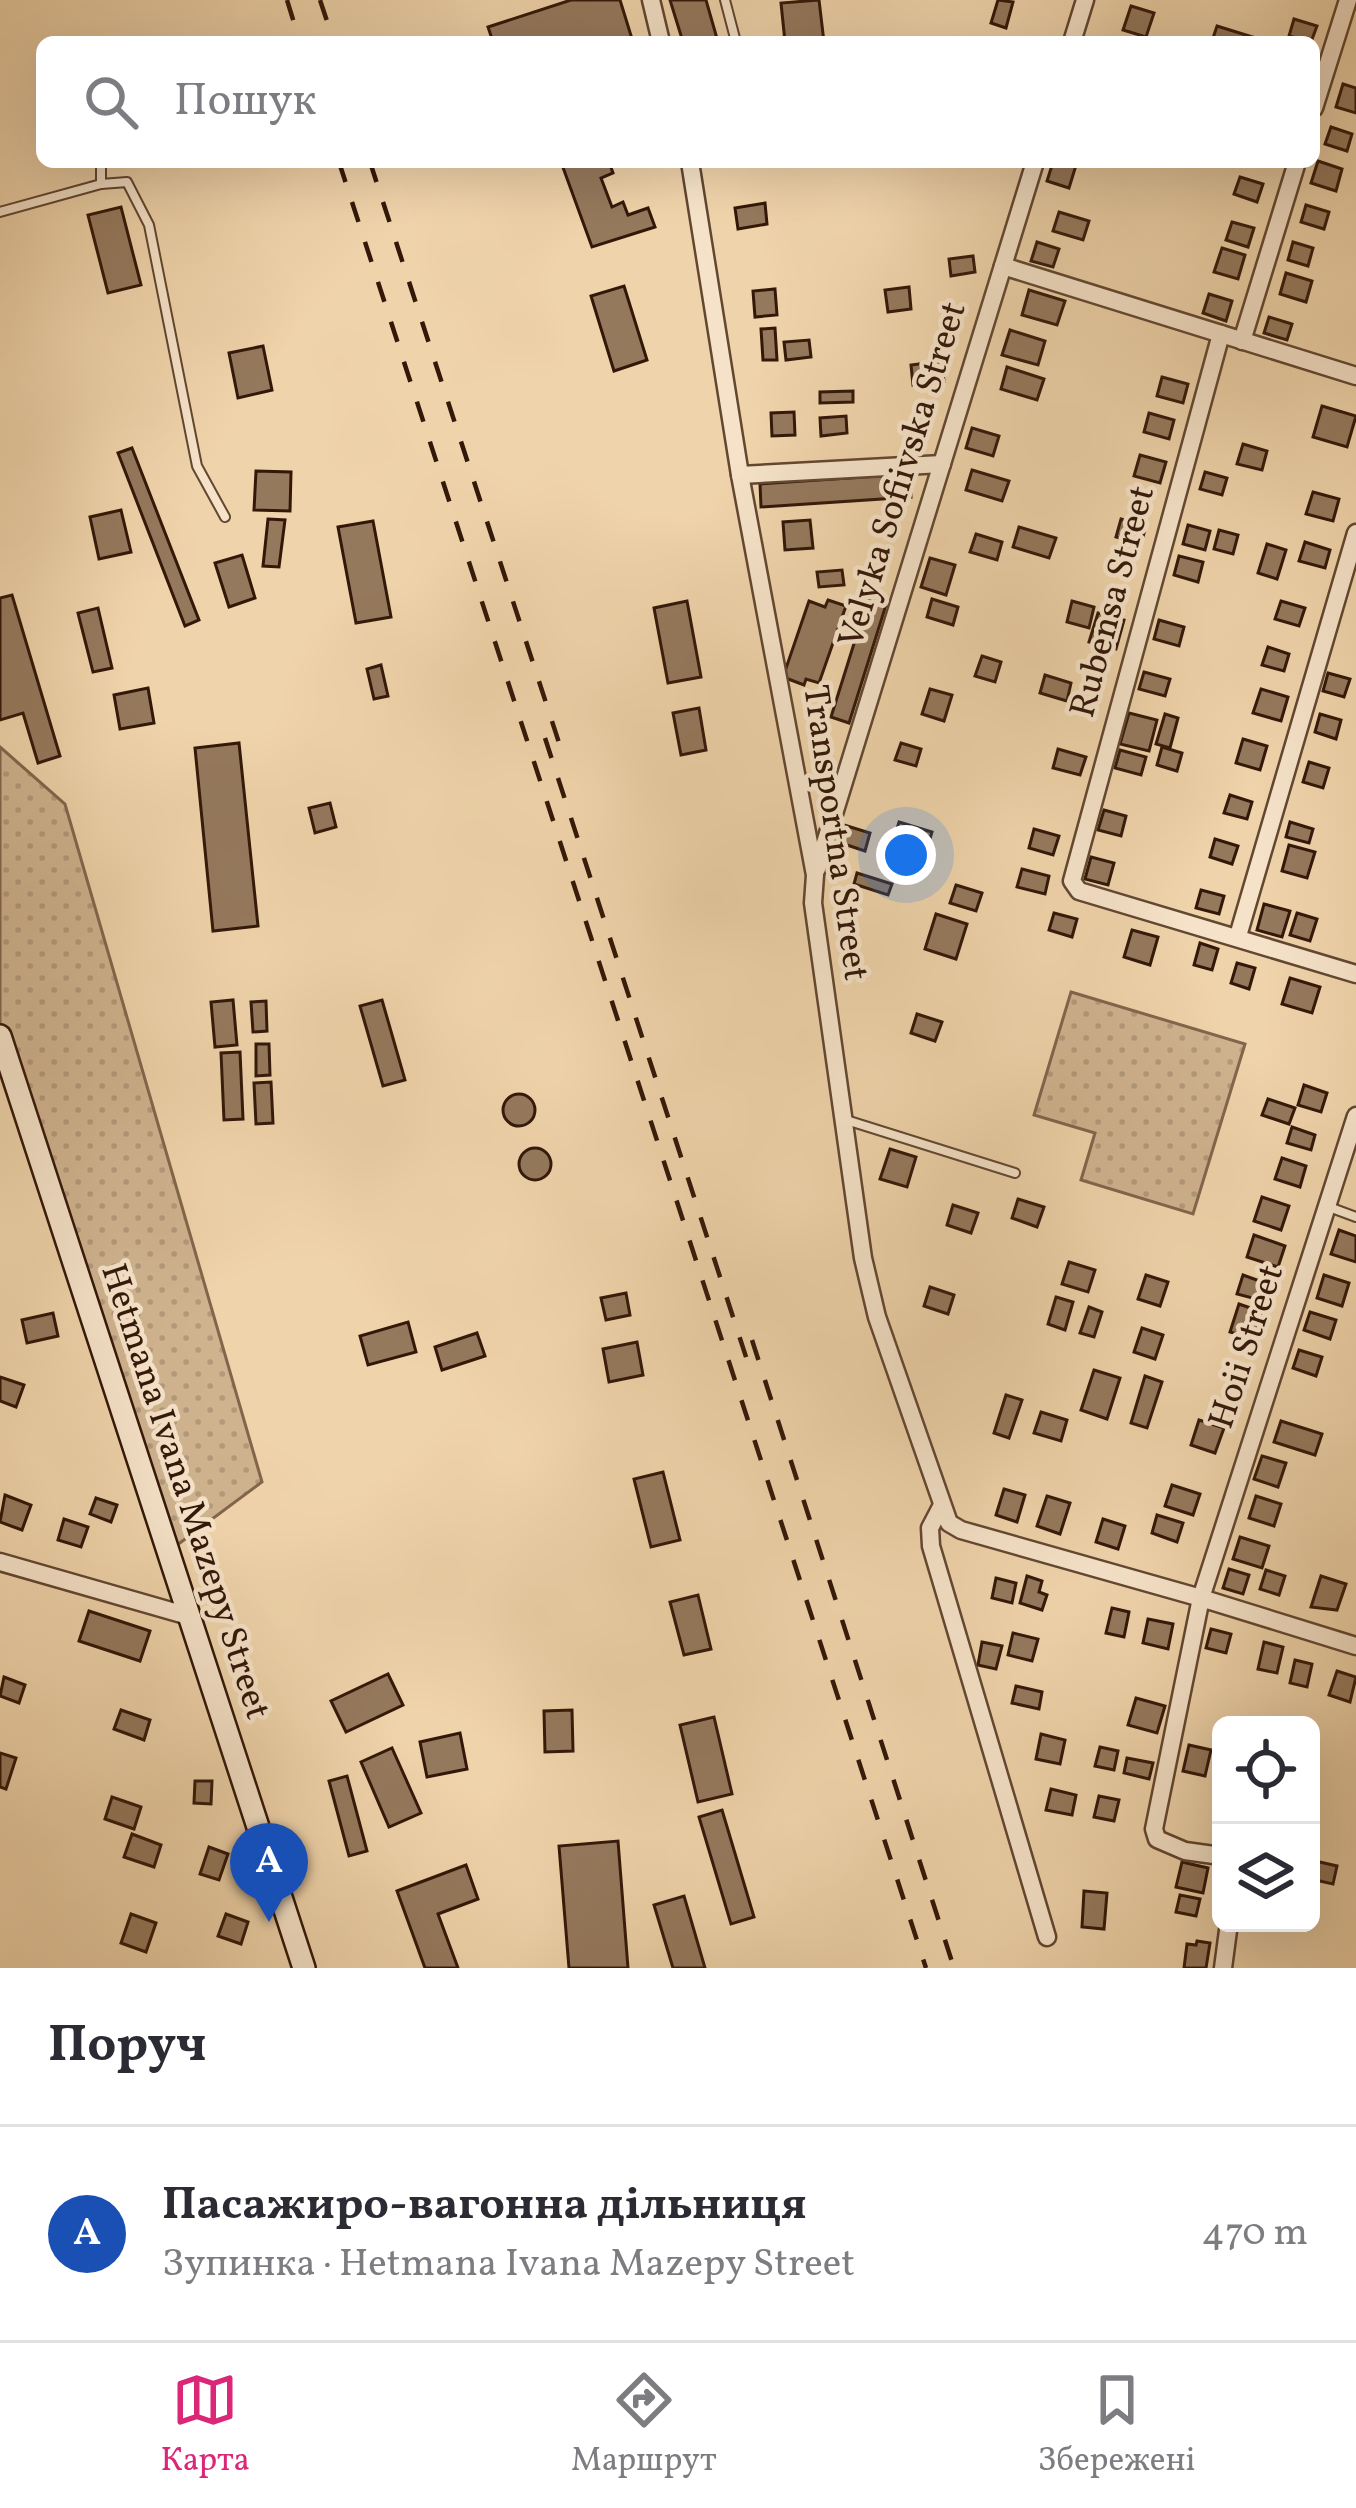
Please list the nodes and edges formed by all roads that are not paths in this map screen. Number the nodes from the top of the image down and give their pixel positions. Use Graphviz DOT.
graph roads {
  1 [pos="651,0"];
  2 [pos="725,0"];
  3 [pos="1084,0"];
  4 [pos="1348,0"];
  5 [pos="660,36"];
  6 [pos="734,36"];
  7 [pos="1074,36"];
  8 [pos="1320,90"];
  9 [pos="101,168"];
  10 [pos="691,168"];
  11 [pos="1033,168"];
  12 [pos="1296,168"];
  13 [pos="101,184"];
  14 [pos="0,212"];
  15 [pos="1003,266"];
  16 [pos="1221,334"];
  17 [pos="1242,341"];
  18 [pos="1356,376"];
  19 [pos="942,464"];
  20 [pos="740,475"];
  21 [pos="225,517"];
  22 [pos="1356,533"];
  23 [pos="815,875"];
  24 [pos="1238,936"];
  25 [pos="1356,974"];
  26 [pos="0,1036"];
  27 [pos="1356,1116"];
  28 [pos="841,1118"];
  29 [pos="1015,1173"];
  30 [pos="1327,1207"];
  31 [pos="1356,1217"];
  32 [pos="941,1507"];
  33 [pos="0,1562"];
  34 [pos="1201,1598"];
  35 [pos="192,1617"];
  36 [pos="1356,1646"];
  37 [pos="1212,1854"];
  38 [pos="1228,1932"];
  39 [pos="1046,1937"];
  40 [pos="304,1968"];
  41 [pos="1223,1968"];
  1 -- 5 [label="street"];
  2 -- 6 [label="lane"];
  3 -- 7 [label="street"];
  4 -- 8 [label="street"];
  9 -- 13 [label="lane"];
  10 -- 20 [label="street, Transportna Street"];
  11 -- 15 [label="street, Velyka Sofiivska Street"];
  12 -- 17 [label="street"];
  13 -- 14 [label="lane"];
  13 -- 21 [label="lane"];
  15 -- 16 [label="street"];
  15 -- 19 [label="street, Velyka Sofiivska Street"];
  16 -- 17 [label="street"];
  16 -- 24 [label="street, Rubensa Street"];
  17 -- 18 [label="street"];
  19 -- 20 [label="street"];
  19 -- 23 [label="street, Velyka Sofiivska Street"];
  20 -- 23 [label="street, Transportna Street"];
  22 -- 24 [label="street"];
  23 -- 28 [label="street, Transportna Street"];
  24 -- 25 [label="street"];
  26 -- 35 [label="main road, Hetmana Ivana Mazepy Street"];
  27 -- 30 [label="street, Hoii Street"];
  28 -- 29 [label="lane"];
  28 -- 32 [label="street, Transportna Street"];
  30 -- 31 [label="lane"];
  30 -- 34 [label="street, Hoii Street"];
  32 -- 34 [label="street"];
  32 -- 39 [label="street, Transportna Street"];
  33 -- 35 [label="street"];
  34 -- 36 [label="street"];
  34 -- 37 [label="street, Hoii Street"];
  35 -- 40 [label="main road, Hetmana Ivana Mazepy Street"];
  38 -- 41 [label="street"];
}
